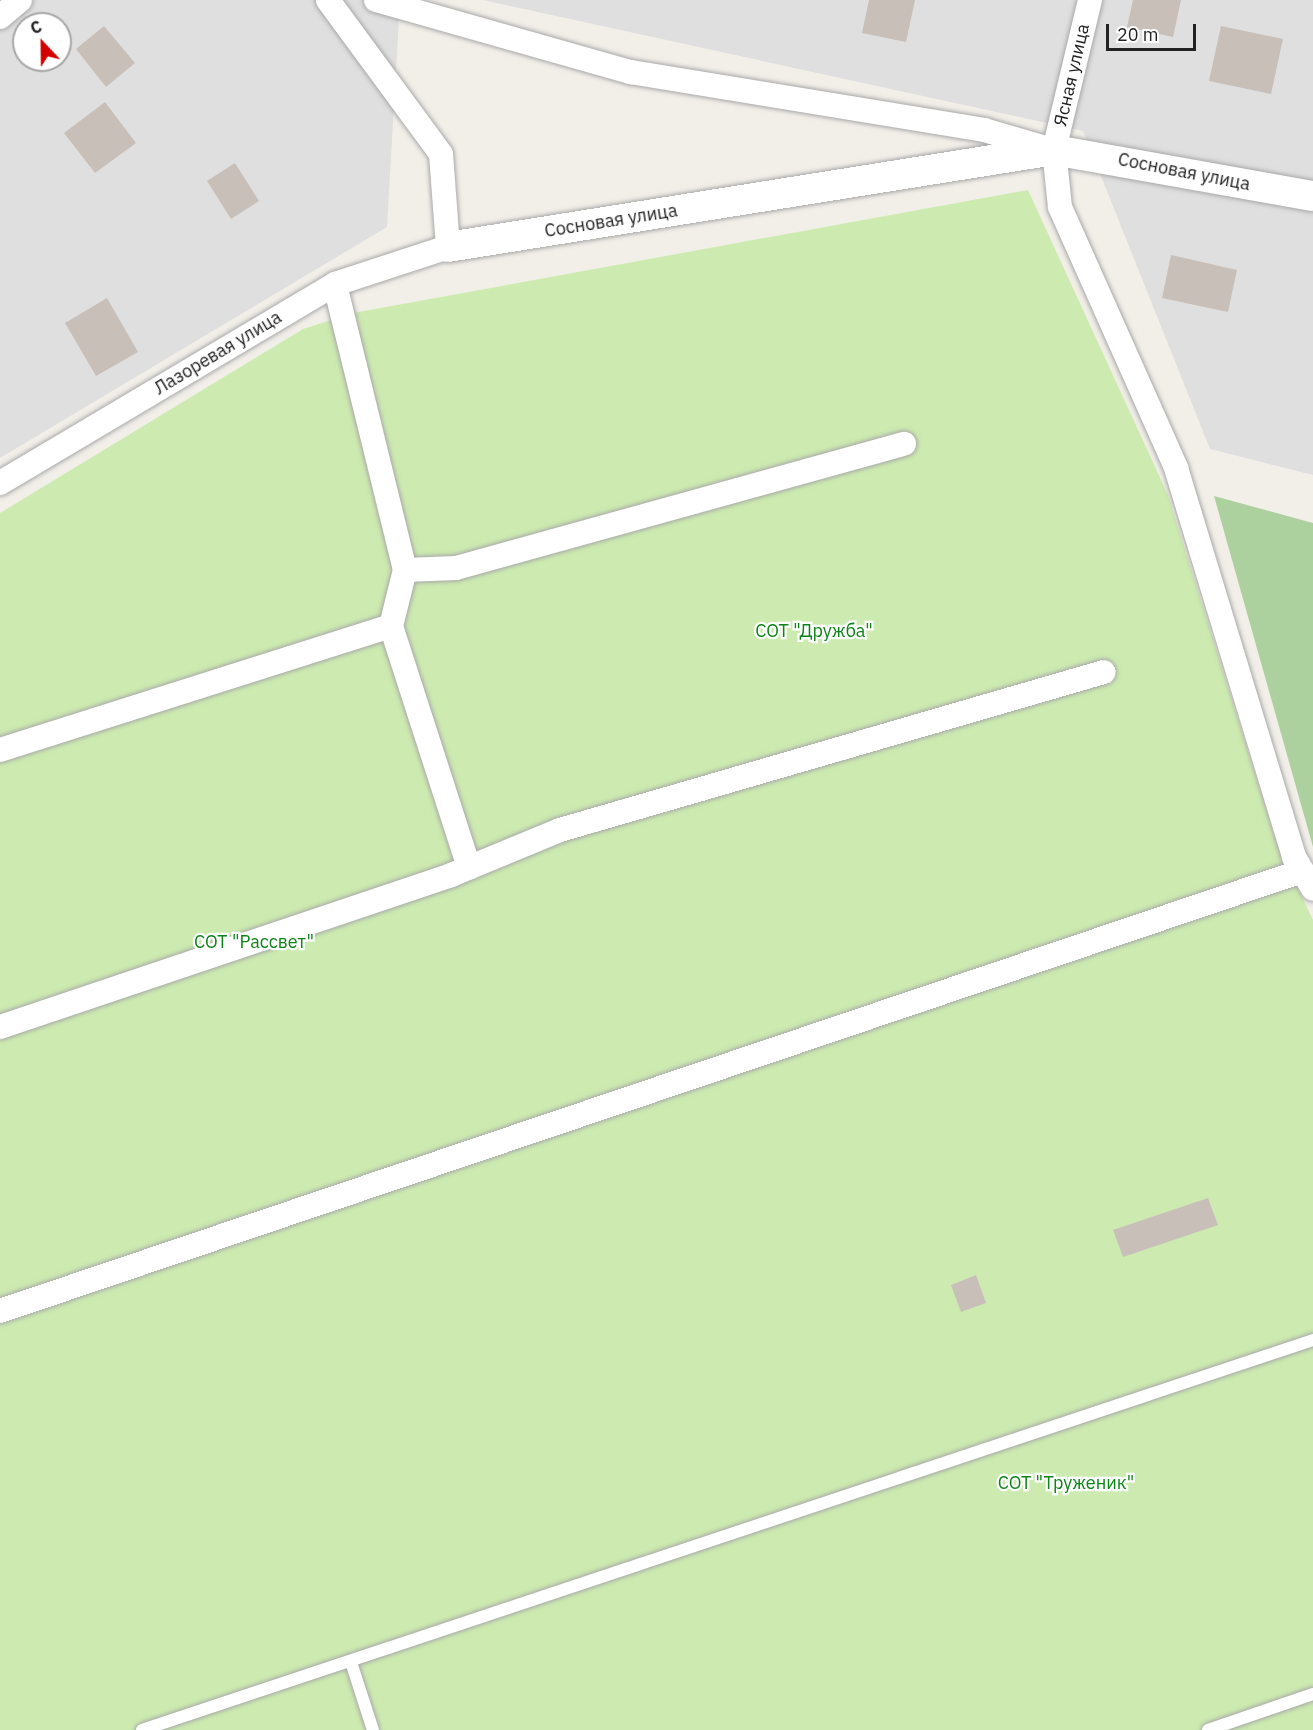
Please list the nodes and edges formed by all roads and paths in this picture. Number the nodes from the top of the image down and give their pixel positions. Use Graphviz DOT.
graph roads {
  1 [pos="20,0"];
  2 [pos="328,0"];
  3 [pos="376,0"];
  4 [pos="1090,0"];
  5 [pos="0,17"];
  6 [pos="1054,150"];
  7 [pos="1313,196"];
  8 [pos="448,247"];
  9 [pos="335,284"];
  10 [pos="904,444"];
  11 [pos="0,483"];
  12 [pos="405,570"];
  13 [pos="391,626"];
  14 [pos="1104,672"];
  15 [pos="0,750"];
  16 [pos="469,868"];
  17 [pos="1308,880"];
  18 [pos="0,1027"];
  19 [pos="0,1311"];
  20 [pos="1313,1340"];
  21 [pos="351,1662"];
  22 [pos="1313,1694"];
  23 [pos="142,1730"];
  24 [pos="373,1730"];
  25 [pos="1208,1730"];
  1 -- 5 [label="street"];
  2 -- 8 [label="street"];
  3 -- 6 [label="street, Сосновая улица"];
  4 -- 6 [label="street, Ясная улица"];
  6 -- 7 [label="street, Сосновая улица"];
  6 -- 8 [label="street, Сосновая улица"];
  6 -- 17 [label="street, Ясная улица"];
  8 -- 9 [label="street, Лазоревая улица"];
  9 -- 11 [label="street, Лазоревая улица"];
  9 -- 12 [label="street"];
  10 -- 12 [label="street"];
  12 -- 13 [label="street"];
  13 -- 15 [label="street"];
  13 -- 16 [label="street"];
  14 -- 16 [label="street"];
  16 -- 18 [label="street"];
  17 -- 19 [label="street"];
  20 -- 21 [label="lane"];
  21 -- 23 [label="lane"];
  21 -- 24 [label="lane"];
  22 -- 25 [label="lane"];
}
